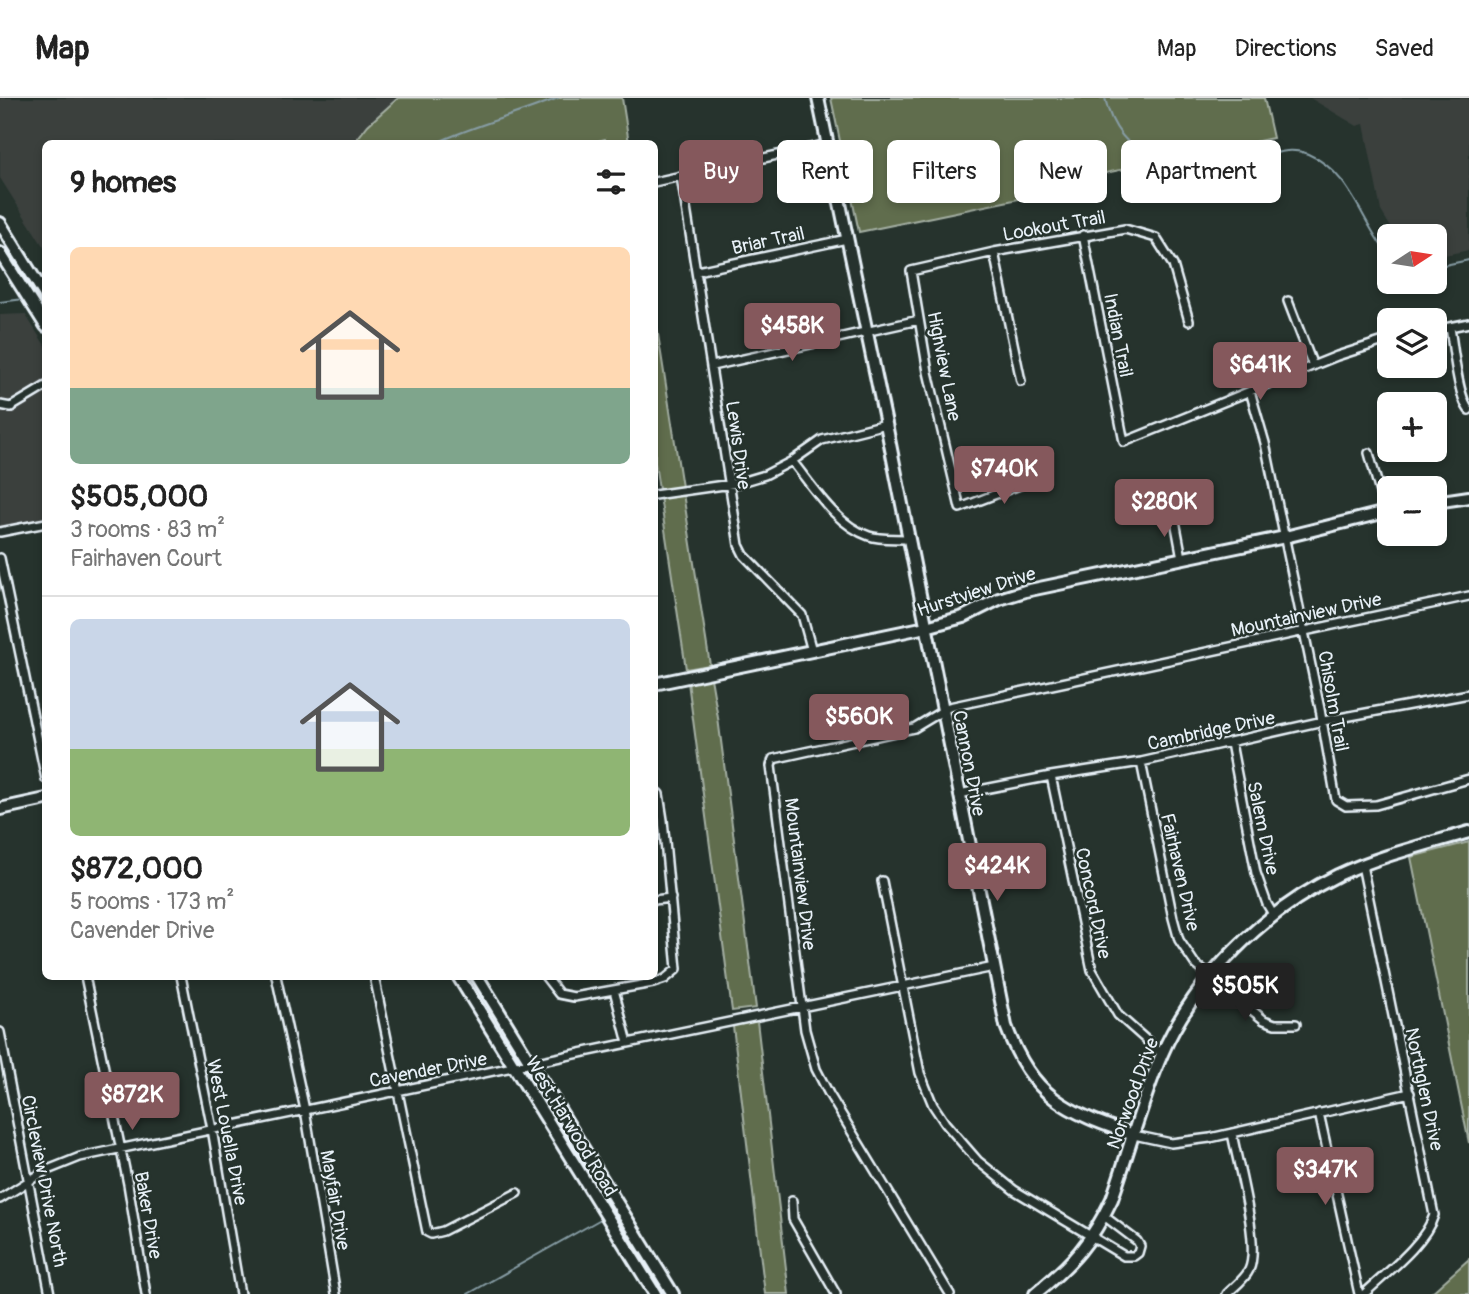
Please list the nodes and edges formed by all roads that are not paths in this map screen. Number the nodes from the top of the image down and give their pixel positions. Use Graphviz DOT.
graph roads {
  1 [pos="818,98"];
  2 [pos="827,140"];
  3 [pos="679,176"];
  4 [pos="658,181"];
  5 [pos="686,203"];
  6 [pos="840,203"];
  7 [pos="1,227"];
  8 [pos="1083,235"];
  9 [pos="847,239"];
  10 [pos="994,252"];
  11 [pos="0,253"];
  12 [pos="697,271"];
  13 [pos="911,271"];
  14 [pos="42,291"];
  15 [pos="1288,301"];
  16 [pos="42,320"];
  17 [pos="919,320"];
  18 [pos="1189,321"];
  19 [pos="1469,323"];
  20 [pos="1450,327"];
  21 [pos="1447,328"];
  22 [pos="866,332"];
  23 [pos="1377,344"];
  24 [pos="712,366"];
  25 [pos="1313,366"];
  26 [pos="1021,382"];
  27 [pos="42,388"];
  28 [pos="1250,391"];
  29 [pos="0,405"];
  30 [pos="1469,410"];
  31 [pos="886,424"];
  32 [pos="1369,453"];
  33 [pos="792,461"];
  34 [pos="1038,478"];
  35 [pos="1377,479"];
  36 [pos="729,484"];
  37 [pos="658,494"];
  38 [pos="1469,498"];
  39 [pos="1447,501"];
  40 [pos="1174,514"];
  41 [pos="1377,514"];
  42 [pos="42,524"];
  43 [pos="0,532"];
  44 [pos="1284,537"];
  45 [pos="907,538"];
  46 [pos="0,558"];
  47 [pos="1182,558"];
  48 [pos="1469,596"];
  49 [pos="926,627"];
  50 [pos="1304,630"];
  51 [pos="811,652"];
  52 [pos="658,683"];
  53 [pos="1469,694"];
  54 [pos="942,709"];
  55 [pos="1323,721"];
  56 [pos="1231,743"];
  57 [pos="42,760"];
  58 [pos="1141,761"];
  59 [pos="1051,776"];
  60 [pos="1469,779"];
  61 [pos="658,793"];
  62 [pos="959,794"];
  63 [pos="42,800"];
  64 [pos="0,809"];
  65 [pos="1469,832"];
  66 [pos="1362,865"];
  67 [pos="882,881"];
  68 [pos="671,898"];
  69 [pos="658,900"];
  70 [pos="1274,916"];
  71 [pos="994,967"];
  72 [pos="1212,977"];
  73 [pos="86,980"];
  74 [pos="182,980"];
  75 [pos="277,980"];
  76 [pos="375,980"];
  77 [pos="461,980"];
  78 [pos="479,980"];
  79 [pos="548,980"];
  80 [pos="902,986"];
  81 [pos="614,990"];
  82 [pos="802,1007"];
  83 [pos="1296,1024"];
  84 [pos="0,1032"];
  85 [pos="628,1043"];
  86 [pos="1162,1054"];
  87 [pos="531,1065"];
  88 [pos="516,1068"];
  89 [pos="398,1092"];
  90 [pos="1410,1093"];
  91 [pos="305,1110"];
  92 [pos="1320,1113"];
  93 [pos="212,1129"];
  94 [pos="1232,1133"];
  95 [pos="1134,1135"];
  96 [pos="121,1149"];
  97 [pos="30,1180"];
  98 [pos="517,1193"];
  99 [pos="0,1199"];
  100 [pos="792,1201"];
  101 [pos="1104,1216"];
  102 [pos="1092,1237"];
  103 [pos="50,1294"];
  104 [pos="146,1294"];
  105 [pos="240,1294"];
  106 [pos="336,1294"];
  107 [pos="654,1294"];
  108 [pos="673,1294"];
  109 [pos="836,1294"];
  110 [pos="950,1294"];
  111 [pos="1035,1294"];
  112 [pos="1227,1294"];
  113 [pos="1359,1294"];
  114 [pos="1364,1294"];
  1 -- 2 [label="street, Cannon Drive"];
  3 -- 4 [label="street"];
  5 -- 12 [label="street, Lewis Drive"];
  6 -- 9 [label="street, Cannon Drive"];
  7 -- 14 [label="street"];
  8 -- 10 [label="street, Lookout Trail"];
  8 -- 18 [label="street, Lookout Trail"];
  8 -- 28 [label="street, Indian Trail"];
  9 -- 12 [label="street, Briar Trail"];
  9 -- 22 [label="street, Cannon Drive"];
  10 -- 13 [label="street, Lookout Trail"];
  10 -- 26 [label="street"];
  11 -- 16 [label="street"];
  12 -- 24 [label="street, Lewis Drive"];
  13 -- 17 [label="street, Highview Lane"];
  15 -- 25 [label="street"];
  17 -- 22 [label="street"];
  17 -- 34 [label="street, Highview Lane"];
  19 -- 20 [label="street"];
  20 -- 21 [label="street"];
  20 -- 30 [label="street"];
  22 -- 24 [label="street"];
  22 -- 31 [label="street, Cannon Drive"];
  23 -- 25 [label="street"];
  24 -- 36 [label="street, Lewis Drive"];
  25 -- 28 [label="street"];
  27 -- 29 [label="street"];
  28 -- 44 [label="street, Chisolm Trail"];
  31 -- 33 [label="street"];
  31 -- 45 [label="street, Cannon Drive"];
  32 -- 35 [label="street"];
  33 -- 36 [label="street"];
  33 -- 45 [label="street"];
  36 -- 37 [label="street"];
  36 -- 51 [label="street, Lewis Drive"];
  38 -- 39 [label="street"];
  40 -- 47 [label="street"];
  41 -- 44 [label="street, Hurstview Drive"];
  42 -- 43 [label="street"];
  44 -- 47 [label="street, Hurstview Drive"];
  44 -- 50 [label="street, Chisolm Trail"];
  45 -- 49 [label="street, Cannon Drive"];
  46 -- 57 [label="street"];
  47 -- 49 [label="street, Hurstview Drive"];
  48 -- 50 [label="street, Mountainview Drive"];
  49 -- 51 [label="street, Hurstview Drive"];
  49 -- 54 [label="street, Cannon Drive"];
  50 -- 54 [label="street, Mountainview Drive"];
  50 -- 55 [label="street, Chisolm Trail"];
  51 -- 52 [label="street, Hurstview Drive"];
  53 -- 55 [label="street, Cambridge Drive"];
  54 -- 62 [label="street, Cannon Drive"];
  54 -- 82 [label="street, Mountainview Drive"];
  55 -- 56 [label="street, Cambridge Drive"];
  55 -- 60 [label="street, Chisolm Trail"];
  56 -- 58 [label="street, Cambridge Drive"];
  56 -- 70 [label="street, Salem Drive"];
  58 -- 59 [label="street, Cambridge Drive"];
  58 -- 72 [label="street, Fairhaven Drive"];
  59 -- 62 [label="street, Cambridge Drive"];
  59 -- 86 [label="street, Concord Drive"];
  61 -- 68 [label="street"];
  62 -- 71 [label="street, Cannon Drive"];
  63 -- 64 [label="street"];
  65 -- 66 [label="street, Norwood Drive"];
  66 -- 70 [label="street, Norwood Drive"];
  66 -- 90 [label="street, Northglen Drive"];
  67 -- 80 [label="street"];
  68 -- 69 [label="street"];
  68 -- 81 [label="street"];
  70 -- 72 [label="street, Norwood Drive"];
  71 -- 80 [label="street, Cavender Drive"];
  71 -- 95 [label="street, Cannon Drive"];
  72 -- 83 [label="street, Fairhaven Drive"];
  72 -- 86 [label="street, Norwood Drive"];
  73 -- 96 [label="street, Baker Drive"];
  74 -- 93 [label="street, West Louella Drive"];
  75 -- 91 [label="street, Mayfair Drive"];
  76 -- 89 [label="street"];
  77 -- 88 [label="street, West Harwood Road"];
  78 -- 87 [label="street, West Harwood Road"];
  79 -- 81 [label="street"];
  80 -- 82 [label="street, Cavender Drive"];
  80 -- 102 [label="street"];
  81 -- 85 [label="street"];
  82 -- 85 [label="street, Cavender Drive"];
  82 -- 110 [label="street, Mountainview Drive"];
  84 -- 97 [label="street, Circleview Drive North"];
  85 -- 87 [label="street, Cavender Drive"];
  86 -- 95 [label="street, Norwood Drive"];
  87 -- 88 [label="street, Cavender Drive"];
  87 -- 108 [label="street, West Harwood Road"];
  88 -- 89 [label="street, Cavender Drive"];
  88 -- 107 [label="street, West Harwood Road"];
  89 -- 91 [label="street, Cavender Drive"];
  89 -- 98 [label="street"];
  90 -- 92 [label="street, Cannon Drive"];
  90 -- 114 [label="street, Northglen Drive"];
  91 -- 93 [label="street, Cavender Drive"];
  91 -- 106 [label="street, Mayfair Drive"];
  92 -- 94 [label="street, Cannon Drive"];
  92 -- 113 [label="street"];
  93 -- 96 [label="street, Cavender Drive"];
  93 -- 105 [label="street, West Louella Drive"];
  94 -- 95 [label="street, Cannon Drive"];
  94 -- 112 [label="street"];
  95 -- 101 [label="street, Norwood Drive"];
  96 -- 97 [label="street, Cavender Drive"];
  96 -- 104 [label="street, Baker Drive"];
  97 -- 99 [label="street, Cavender Drive"];
  97 -- 103 [label="street, Circleview Drive North"];
  100 -- 109 [label="street"];
  101 -- 102 [label="street, Norwood Drive"];
  101 -- 102 [label="street"];
  102 -- 111 [label="street, Norwood Drive"];
}
